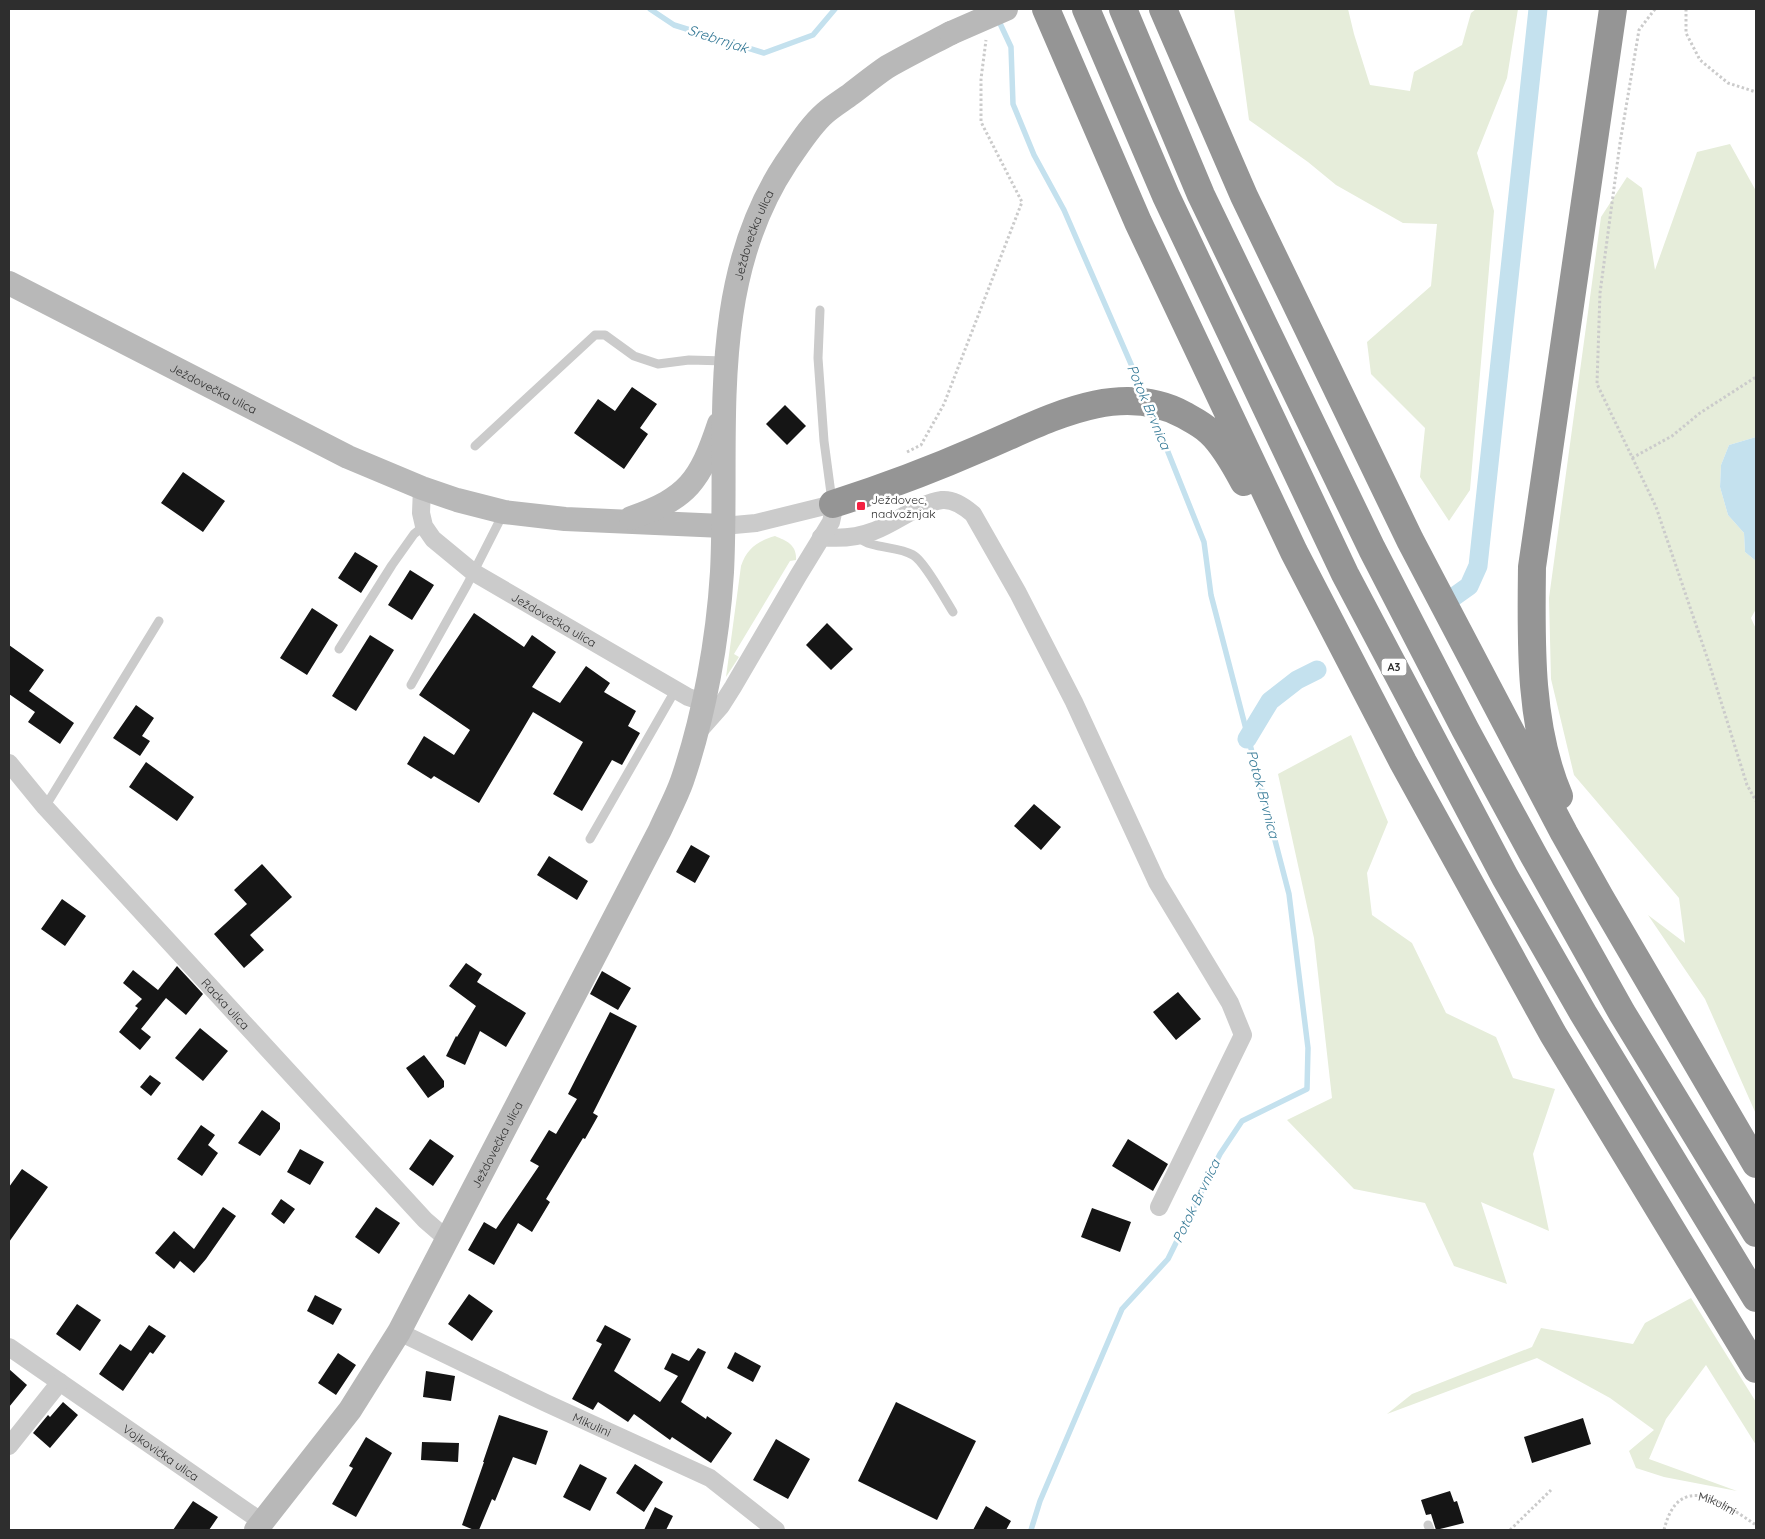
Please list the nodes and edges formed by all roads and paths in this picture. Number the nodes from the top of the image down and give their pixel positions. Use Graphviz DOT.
graph roads {
  1 [pos="1006,9"];
  2 [pos="1046,9"];
  3 [pos="1086,9"];
  4 [pos="1123,9"];
  5 [pos="1163,9"];
  6 [pos="1613,9"];
  7 [pos="1655,9"];
  8 [pos="1686,9"];
  9 [pos="986,38"];
  10 [pos="1756,92"];
  11 [pos="9,283"];
  12 [pos="820,310"];
  13 [pos="727,361"];
  14 [pos="1756,377"];
  15 [pos="725,402"];
  16 [pos="475,446"];
  17 [pos="906,453"];
  18 [pos="1632,458"];
  19 [pos="422,488"];
  20 [pos="833,504"];
  21 [pos="504,512"];
  22 [pos="622,521"];
  23 [pos="424,526"];
  24 [pos="723,526"];
  25 [pos="858,537"];
  26 [pos="821,538"];
  27 [pos="1294,552"];
  28 [pos="473,572"];
  29 [pos="953,612"];
  30 [pos="158,622"];
  31 [pos="339,649"];
  32 [pos="410,685"];
  33 [pos="676,689"];
  34 [pos="703,702"];
  35 [pos="696,734"];
  36 [pos="9,763"];
  37 [pos="1756,801"];
  38 [pos="45,807"];
  39 [pos="590,839"];
  40 [pos="1600,897"];
  41 [pos="1756,1164"];
  42 [pos="1159,1206"];
  43 [pos="1756,1233"];
  44 [pos="447,1239"];
  45 [pos="1756,1298"];
  46 [pos="399,1332"];
  47 [pos="9,1347"];
  48 [pos="1756,1369"];
  49 [pos="60,1382"];
  50 [pos="9,1446"];
  51 [pos="1551,1490"];
  52 [pos="1756,1525"];
  53 [pos="259,1526"];
  54 [pos="776,1530"];
  55 [pos="1510,1530"];
  56 [pos="1664,1530"];
  1 -- 13 [label="main road, Ježdovečka ulica, bridge"];
  2 -- 27 [label="highway"];
  3 -- 45 [label="highway, A3"];
  4 -- 43 [label="highway"];
  5 -- 40 [label="highway"];
  6 -- 40 [label="highway"];
  7 -- 18 [label="path"];
  8 -- 10 [label="path"];
  9 -- 17 [label="path"];
  11 -- 19 [label="main road, Ježdovečka ulica"];
  12 -- 20 [label="lane"];
  13 -- 15 [label="main road, Ježdovečka ulica"];
  13 -- 16 [label="lane"];
  14 -- 18 [label="path"];
  15 -- 22 [label="main road"];
  15 -- 24 [label="main road, Ježdovečka ulica"];
  18 -- 37 [label="path"];
  19 -- 21 [label="main road, Ježdovečka ulica"];
  19 -- 23 [label="street"];
  20 -- 24 [label="street"];
  20 -- 26 [label="street, Ježdovečka ulica"];
  20 -- 27 [label="highway"];
  21 -- 22 [label="main road, Ježdovečka ulica"];
  21 -- 28 [label="lane"];
  22 -- 24 [label="main road, Ježdovečka ulica"];
  23 -- 28 [label="street, Ježdovečka ulica"];
  23 -- 31 [label="lane"];
  24 -- 34 [label="main road, Ježdovečka ulica"];
  25 -- 26 [label="street"];
  25 -- 29 [label="lane"];
  25 -- 42 [label="street"];
  26 -- 35 [label="street, Ježdovečka ulica"];
  27 -- 48 [label="highway"];
  28 -- 32 [label="lane"];
  28 -- 33 [label="street, Ježdovečka ulica"];
  30 -- 38 [label="lane"];
  33 -- 34 [label="street, Ježdovečka ulica"];
  33 -- 39 [label="lane"];
  34 -- 35 [label="main road, Ježdovečka ulica"];
  35 -- 44 [label="main road, Ježdovečka ulica"];
  36 -- 38 [label="street, Racka ulica"];
  38 -- 44 [label="street, Racka ulica"];
  40 -- 41 [label="highway"];
  44 -- 46 [label="main road, Ježdovečka ulica"];
  46 -- 53 [label="main road, Ježdovečka ulica"];
  46 -- 54 [label="street, Mikulini"];
  47 -- 49 [label="street, Vojkovička ulica"];
  49 -- 50 [label="street"];
  49 -- 53 [label="street, Vojkovička ulica"];
  51 -- 55 [label="path"];
  52 -- 56 [label="path, Mikulini"];
}
